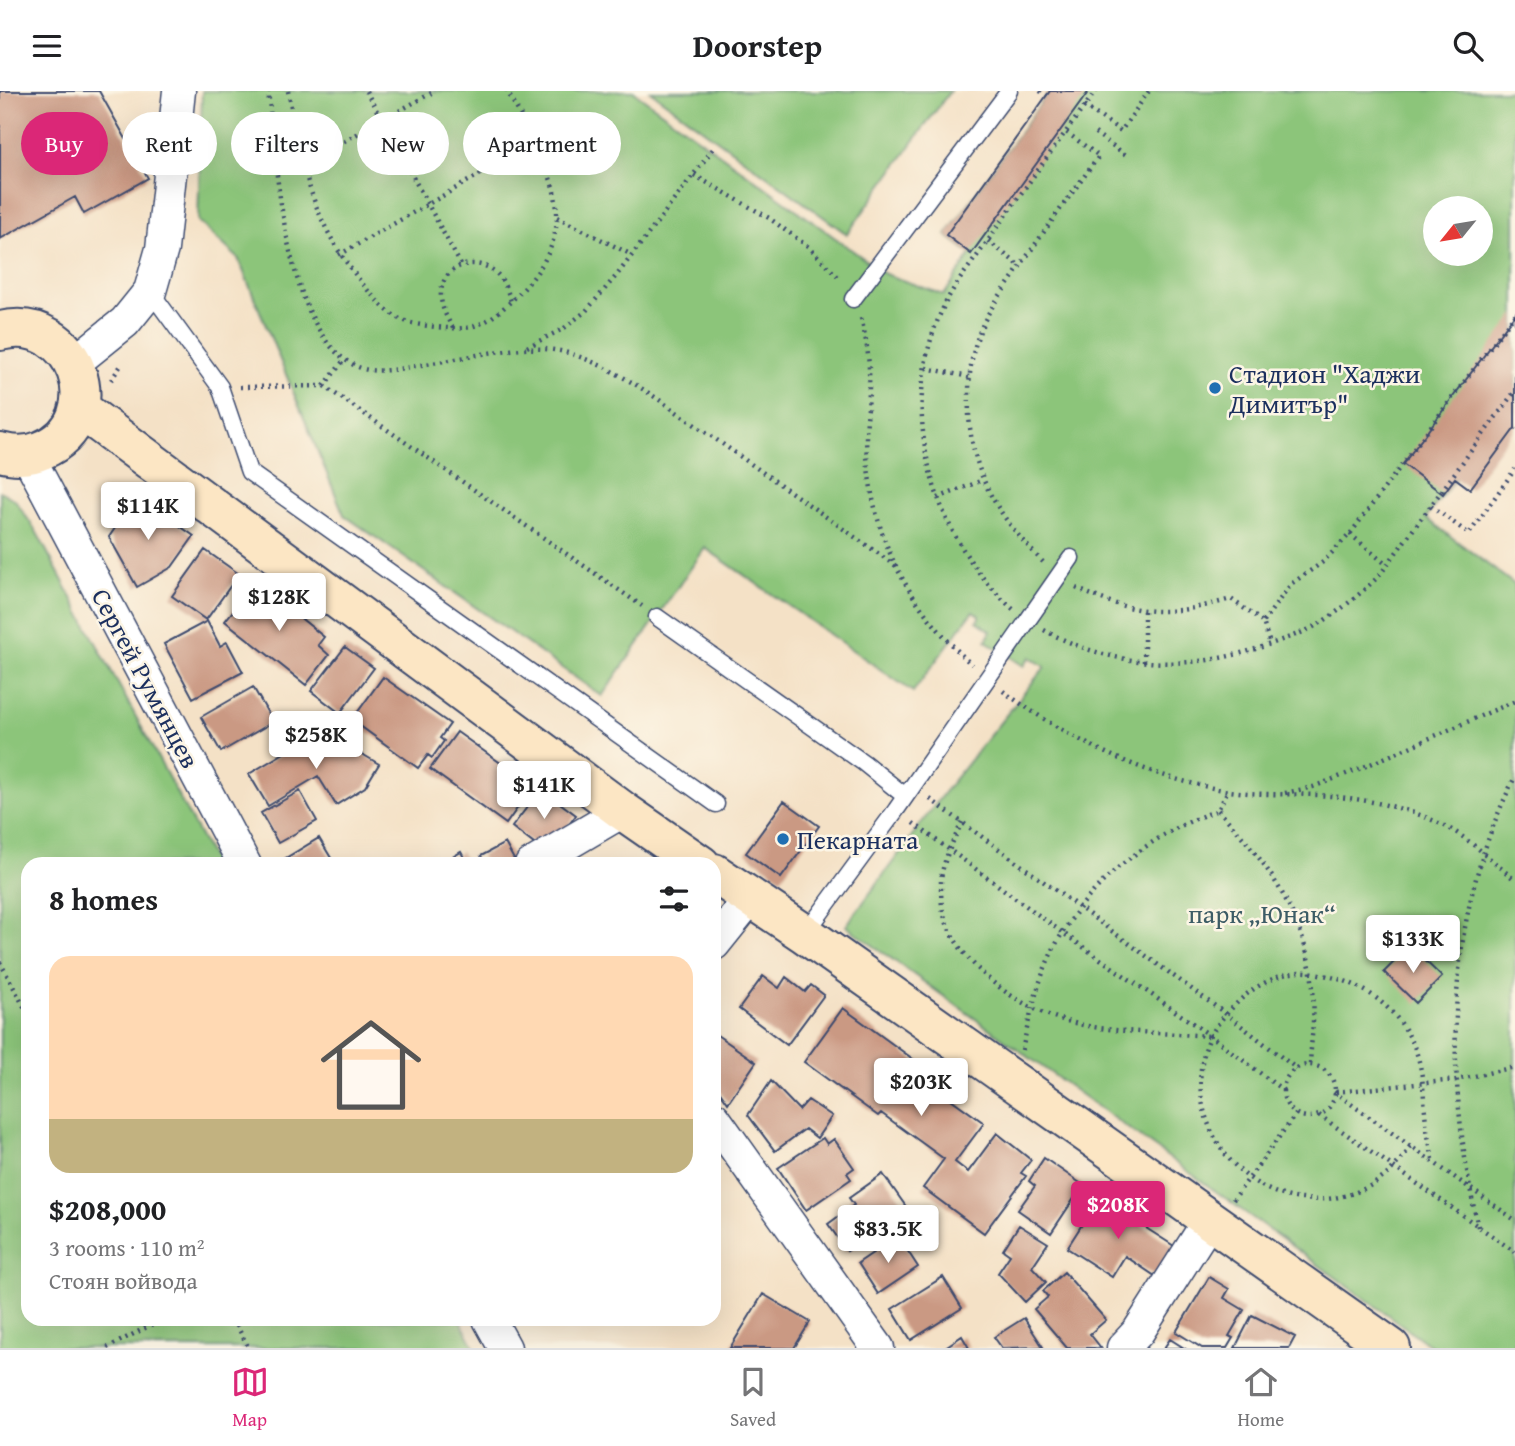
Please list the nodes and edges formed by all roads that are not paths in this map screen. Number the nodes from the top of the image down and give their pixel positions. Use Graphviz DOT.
graph roads {
  1 [pos="180,91"];
  2 [pos="1009,91"];
  3 [pos="150,291"];
  4 [pos="853,299"];
  5 [pos="0,331"];
  6 [pos="74,363"];
  7 [pos="79,408"];
  8 [pos="13,453"];
  9 [pos="1071,558"];
  10 [pos="657,617"];
  11 [pos="904,797"];
  12 [pos="716,804"];
  13 [pos="623,811"];
  14 [pos="240,857"];
  15 [pos="545,857"];
  16 [pos="689,857"];
  17 [pos="721,878"];
  18 [pos="751,898"];
  19 [pos="721,935"];
  20 [pos="805,935"];
  21 [pos="721,1128"];
  22 [pos="1214,1222"];
  23 [pos="493,1326"];
  24 [pos="505,1348"];
  25 [pos="878,1348"];
  26 [pos="1123,1348"];
  27 [pos="1391,1348"];
  1 -- 3 [label="street"];
  2 -- 4 [label="lane"];
  3 -- 6 [label="street"];
  3 -- 12 [label="lane"];
  5 -- 6 [label="main road"];
  6 -- 7 [label="main road"];
  7 -- 8 [label="main road"];
  7 -- 13 [label="main road"];
  8 -- 14 [label="street, Сергей Румянцев"];
  9 -- 11 [label="lane"];
  10 -- 11 [label="lane"];
  11 -- 20 [label="lane"];
  13 -- 15 [label="street"];
  13 -- 16 [label="main road"];
  17 -- 18 [label="main road"];
  18 -- 19 [label="street"];
  18 -- 20 [label="main road"];
  20 -- 22 [label="main road"];
  21 -- 25 [label="street"];
  22 -- 26 [label="street"];
  22 -- 27 [label="main road"];
  23 -- 24 [label="street"];
}
